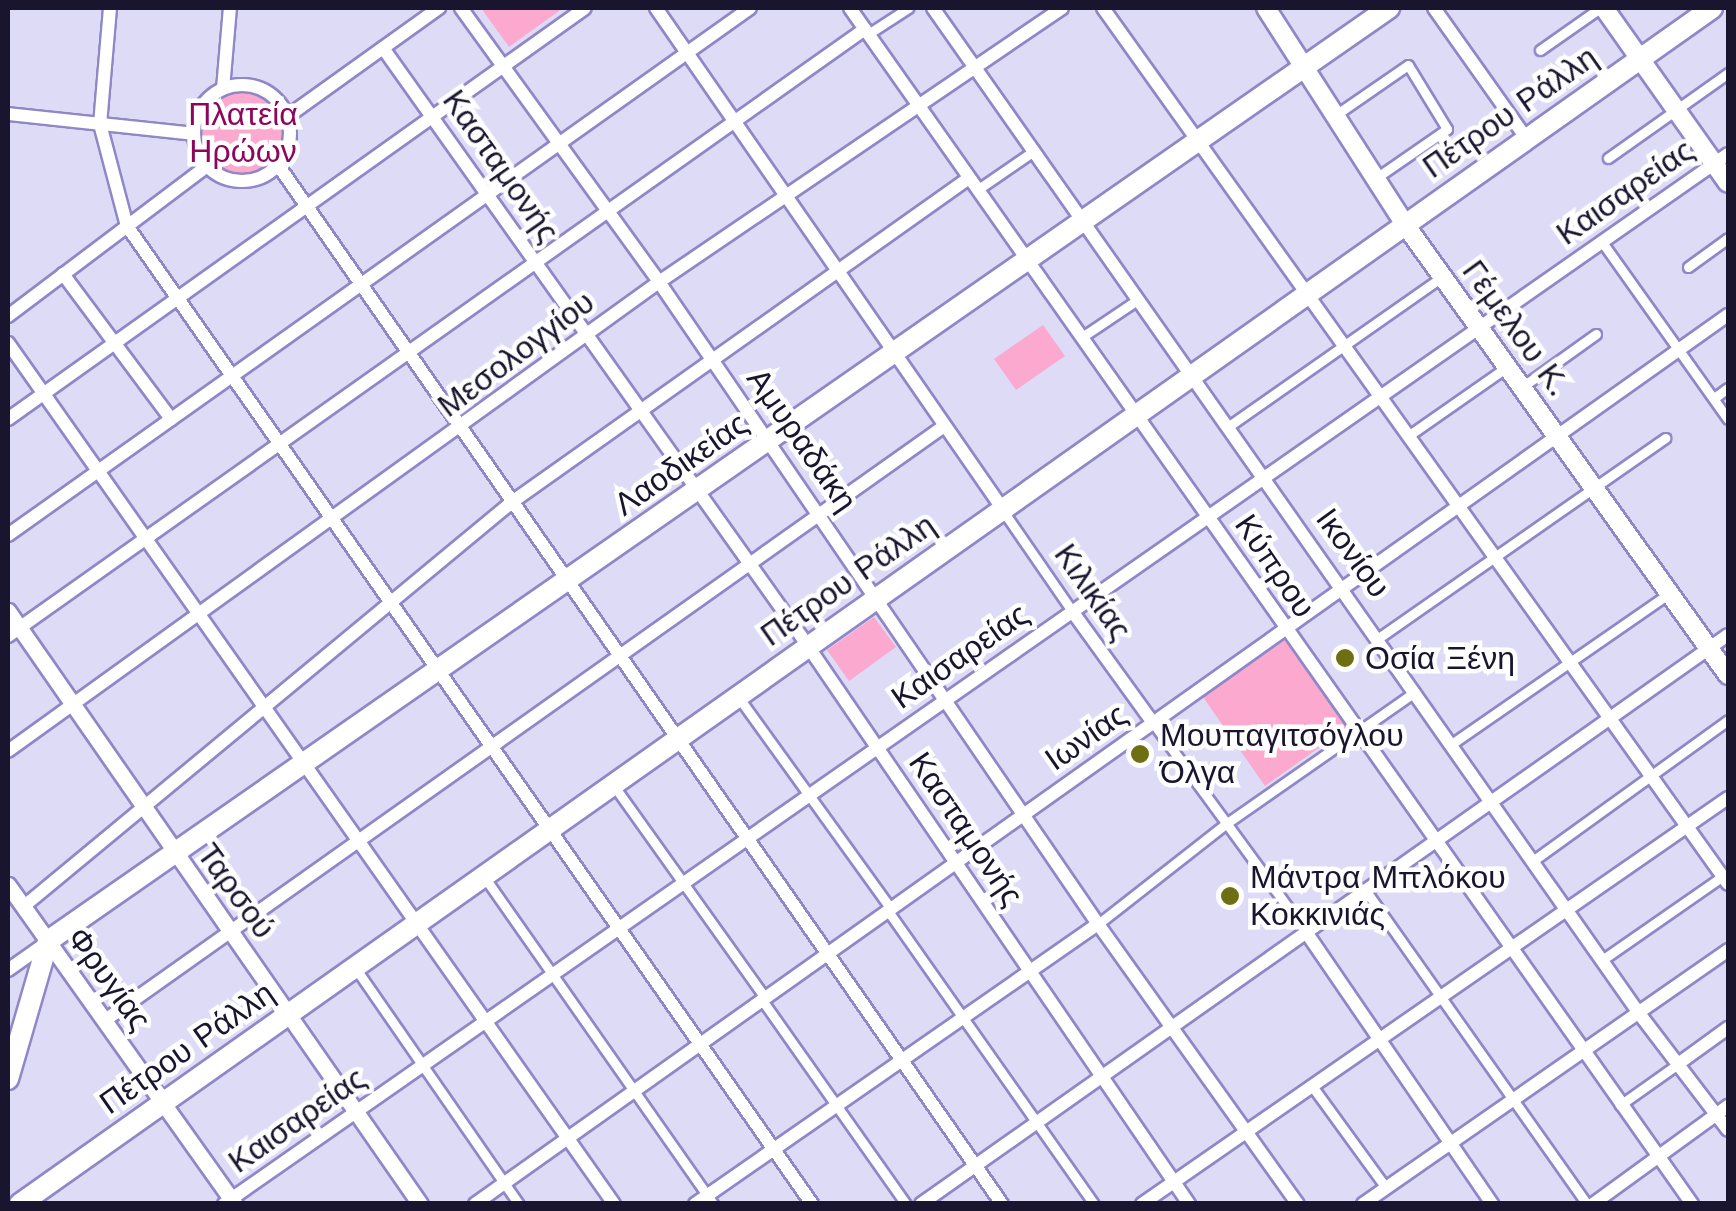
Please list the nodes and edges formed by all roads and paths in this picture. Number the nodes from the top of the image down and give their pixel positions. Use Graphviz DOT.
graph roads {
  1 [pos="110,8"];
  2 [pos="230,8"];
  3 [pos="438,8"];
  4 [pos="461,8"];
  5 [pos="584,8"];
  6 [pos="656,8"];
  7 [pos="750,8"];
  8 [pos="850,8"];
  9 [pos="908,8"];
  10 [pos="934,8"];
  11 [pos="1062,8"];
  12 [pos="1102,8"];
  13 [pos="1268,8"];
  14 [pos="1389,8"];
  15 [pos="1434,8"];
  16 [pos="1602,8"];
  17 [pos="1712,8"];
  18 [pos="867,31"];
  19 [pos="383,48"];
  20 [pos="1540,50"];
  21 [pos="686,52"];
  22 [pos="1640,58"];
  23 [pos="1307,65"];
  24 [pos="503,66"];
  25 [pos="976,68"];
  26 [pos="1728,73"];
  27 [pos="222,88"];
  28 [pos="920,107"];
  29 [pos="1676,110"];
  30 [pos="8,114"];
  31 [pos="1337,114"];
  32 [pos="288,116"];
  33 [pos="431,116"];
  34 [pos="733,122"];
  35 [pos="100,124"];
  36 [pos="194,134"];
  37 [pos="1526,138"];
  38 [pos="1202,139"];
  39 [pos="558,143"];
  40 [pos="1035,150"];
  41 [pos="1608,158"];
  42 [pos="1721,159"];
  43 [pos="207,166"];
  44 [pos="278,166"];
  45 [pos="1376,178"];
  46 [pos="973,184"];
  47 [pos="1728,184"];
  48 [pos="487,194"];
  49 [pos="783,198"];
  50 [pos="305,206"];
  51 [pos="607,211"];
  52 [pos="1085,220"];
  53 [pos="1404,223"];
  54 [pos="127,226"];
  55 [pos="1728,238"];
  56 [pos="1602,242"];
  57 [pos="1028,260"];
  58 [pos="536,262"];
  59 [pos="1688,267"];
  60 [pos="837,272"];
  61 [pos="63,274"];
  62 [pos="1442,277"];
  63 [pos="659,282"];
  64 [pos="360,284"];
  65 [pos="1308,291"];
  66 [pos="177,298"];
  67 [pos="1138,300"];
  68 [pos="1728,315"];
  69 [pos="8,316"];
  70 [pos="1479,328"];
  71 [pos="1596,334"];
  72 [pos="588,336"];
  73 [pos="1082,337"];
  74 [pos="8,342"];
  75 [pos="114,343"];
  76 [pos="1345,345"];
  77 [pos="1680,350"];
  78 [pos="894,353"];
  79 [pos="408,354"];
  80 [pos="712,360"];
  81 [pos="1507,367"];
  82 [pos="1192,374"];
  83 [pos="232,376"];
  84 [pos="1522,387"];
  85 [pos="1728,388"];
  86 [pos="44,394"];
  87 [pos="1380,397"];
  88 [pos="1714,398"];
  89 [pos="642,410"];
  90 [pos="1136,414"];
  91 [pos="171,418"];
  92 [pos="8,419"];
  93 [pos="1728,419"];
  94 [pos="1229,426"];
  95 [pos="944,428"];
  96 [pos="462,430"];
  97 [pos="1408,436"];
  98 [pos="1557,437"];
  99 [pos="1664,438"];
  100 [pos="769,440"];
  101 [pos="279,444"];
  102 [pos="98,470"];
  103 [pos="1266,478"];
  104 [pos="1594,488"];
  105 [pos="698,489"];
  106 [pos="512,502"];
  107 [pos="1458,506"];
  108 [pos="1002,508"];
  109 [pos="822,515"];
  110 [pos="1208,517"];
  111 [pos="333,521"];
  112 [pos="8,534"];
  113 [pos="146,539"];
  114 [pos="1495,557"];
  115 [pos="750,566"];
  116 [pos="566,580"];
  117 [pos="1345,587"];
  118 [pos="1670,593"];
  119 [pos="878,596"];
  120 [pos="391,602"];
  121 [pos="8,611"];
  122 [pos="1072,611"];
  123 [pos="200,616"];
  124 [pos="1285,629"];
  125 [pos="14,632"];
  126 [pos="1728,635"];
  127 [pos="1380,637"];
  128 [pos="808,646"];
  129 [pos="1710,649"];
  130 [pos="621,658"];
  131 [pos="1570,662"];
  132 [pos="438,670"];
  133 [pos="1728,675"];
  134 [pos="1417,690"];
  135 [pos="738,695"];
  136 [pos="948,698"];
  137 [pos="72,705"];
  138 [pos="264,706"];
  139 [pos="1610,718"];
  140 [pos="1728,720"];
  141 [pos="1154,722"];
  142 [pos="1358,733"];
  143 [pos="677,738"];
  144 [pos="1453,743"];
  145 [pos="492,748"];
  146 [pos="878,748"];
  147 [pos="8,751"];
  148 [pos="304,763"];
  149 [pos="1652,778"];
  150 [pos="612,784"];
  151 [pos="808,796"];
  152 [pos="1728,798"];
  153 [pos="1492,802"];
  154 [pos="142,806"];
  155 [pos="1027,812"];
  156 [pos="1227,823"];
  157 [pos="1687,826"];
  158 [pos="549,829"];
  159 [pos="747,838"];
  160 [pos="359,842"];
  161 [pos="1435,842"];
  162 [pos="174,852"];
  163 [pos="1534,860"];
  164 [pos="957,862"];
  165 [pos="484,876"];
  166 [pos="1726,880"];
  167 [pos="682,884"];
  168 [pos="8,885"];
  169 [pos="1366,890"];
  170 [pos="23,907"];
  171 [pos="1568,909"];
  172 [pos="889,910"];
  173 [pos="416,923"];
  174 [pos="1098,924"];
  175 [pos="619,928"];
  176 [pos="232,932"];
  177 [pos="1306,932"];
  178 [pos="48,941"];
  179 [pos="1512,948"];
  180 [pos="1728,950"];
  181 [pos="828,954"];
  182 [pos="1602,960"];
  183 [pos="355,966"];
  184 [pos="8,970"];
  185 [pos="1028,972"];
  186 [pos="554,974"];
  187 [pos="1441,997"];
  188 [pos="763,999"];
  189 [pos="290,1012"];
  190 [pos="1638,1012"];
  191 [pos="963,1018"];
  192 [pos="104,1021"];
  193 [pos="486,1022"];
  194 [pos="1173,1026"];
  195 [pos="1728,1028"];
  196 [pos="1378,1040"];
  197 [pos="700,1044"];
  198 [pos="1582,1052"];
  199 [pos="902,1060"];
  200 [pos="1678,1064"];
  201 [pos="424,1065"];
  202 [pos="1102,1076"];
  203 [pos="8,1079"];
  204 [pos="1312,1086"];
  205 [pos="635,1090"];
  206 [pos="1513,1100"];
  207 [pos="164,1102"];
  208 [pos="1620,1104"];
  209 [pos="836,1106"];
  210 [pos="1723,1110"];
  211 [pos="356,1113"];
  212 [pos="1036,1122"];
  213 [pos="1728,1130"];
  214 [pos="1247,1131"];
  215 [pos="568,1138"];
  216 [pos="1451,1144"];
  217 [pos="773,1149"];
  218 [pos="1658,1156"];
  219 [pos="975,1165"];
  220 [pos="1174,1181"];
  221 [pos="504,1182"];
  222 [pos="1386,1188"];
  223 [pos="8,1196"];
  224 [pos="710,1199"];
  225 [pos="26,1200"];
  226 [pos="230,1202"];
  227 [pos="420,1204"];
  228 [pos="475,1204"];
  229 [pos="519,1204"];
  230 [pos="614,1204"];
  231 [pos="694,1204"];
  232 [pos="812,1204"];
  233 [pos="906,1204"];
  234 [pos="921,1204"];
  235 [pos="1002,1204"];
  236 [pos="1094,1204"];
  237 [pos="1142,1204"];
  238 [pos="1189,1204"];
  239 [pos="1298,1204"];
  240 [pos="1363,1204"];
  241 [pos="1492,1204"];
  242 [pos="1590,1204"];
  243 [pos="1692,1204"];
  1 -- 35 [label="street"];
  2 -- 27 [label="street"];
  3 -- 19 [label="street"];
  4 -- 24 [label="street, Αμυραδάκη"];
  5 -- 24 [label="street"];
  6 -- 21 [label="street, Κιλικίας"];
  7 -- 21 [label="street"];
  8 -- 18 [label="street, Κύπρου"];
  9 -- 18 [label="street"];
  10 -- 25 [label="street, Ικονίου"];
  11 -- 25 [label="street, Μεσολογγίου"];
  12 -- 38 [label="street"];
  13 -- 23 [label="main road, Γέμελου Κ."];
  14 -- 23 [label="main road, Λαοδικείας"];
  15 -- 37 [label="street"];
  16 -- 20 [label="street"];
  16 -- 22 [label="main road"];
  17 -- 22 [label="main road, Πέτρου Ράλλη"];
  18 -- 28 [label="street, Κύπρου"];
  18 -- 34 [label="street"];
  19 -- 32 [label="street"];
  19 -- 33 [label="street, Κασταμονής"];
  21 -- 34 [label="street, Κιλικίας"];
  21 -- 39 [label="street"];
  22 -- 29 [label="main road"];
  22 -- 37 [label="main road, Πέτρου Ράλλη"];
  23 -- 31 [label="main road, Γέμελου Κ."];
  23 -- 38 [label="main road, Λαοδικείας"];
  24 -- 33 [label="street"];
  24 -- 39 [label="street, Αμυραδάκη"];
  25 -- 28 [label="street, Μεσολογγίου"];
  25 -- 40 [label="street, Ικονίου"];
  26 -- 29 [label="street"];
  27 -- 32 [label="street"];
  27 -- 36 [label="street"];
  28 -- 46 [label="street, Κύπρου"];
  28 -- 49 [label="street, Μεσολογγίου"];
  29 -- 41 [label="street"];
  29 -- 42 [label="main road"];
  30 -- 35 [label="street"];
  31 -- 45 [label="main road, Γέμελου Κ."];
  31 -- 45 [label="street"];
  32 -- 44 [label="street"];
  33 -- 48 [label="street, Κασταμονής"];
  33 -- 50 [label="street"];
  34 -- 49 [label="street, Κιλικίας"];
  34 -- 51 [label="street"];
  35 -- 36 [label="street"];
  35 -- 54 [label="street"];
  36 -- 43 [label="street"];
  37 -- 53 [label="main road, Πέτρου Ράλλη"];
  38 -- 52 [label="main road, Λαοδικείας"];
  38 -- 65 [label="street"];
  39 -- 48 [label="street"];
  39 -- 51 [label="street, Αμυραδάκη"];
  40 -- 46 [label="street"];
  40 -- 52 [label="street, Ικονίου"];
  42 -- 47 [label="main road"];
  42 -- 56 [label="street, Καισαρείας"];
  43 -- 44 [label="street"];
  43 -- 54 [label="street"];
  44 -- 50 [label="street"];
  45 -- 53 [label="main road, Γέμελου Κ."];
  46 -- 57 [label="street, Κύπρου"];
  46 -- 60 [label="street"];
  48 -- 58 [label="street, Κασταμονής"];
  48 -- 64 [label="street"];
  49 -- 60 [label="street, Κιλικίας"];
  49 -- 63 [label="street, Μεσολογγίου"];
  50 -- 64 [label="street"];
  50 -- 66 [label="street"];
  51 -- 58 [label="street"];
  51 -- 63 [label="street, Αμυραδάκη"];
  52 -- 57 [label="main road, Λαοδικείας"];
  52 -- 67 [label="street, Ικονίου"];
  53 -- 62 [label="main road, Γέμελου Κ."];
  53 -- 65 [label="main road, Πέτρου Ράλλη"];
  54 -- 61 [label="street"];
  54 -- 66 [label="street"];
  55 -- 59 [label="street"];
  56 -- 70 [label="street, Καισαρείας"];
  56 -- 77 [label="street"];
  57 -- 73 [label="street, Κύπρου"];
  57 -- 78 [label="main road, Λαοδικείας"];
  58 -- 72 [label="street, Κασταμονής"];
  58 -- 79 [label="street"];
  60 -- 78 [label="street, Κιλικίας"];
  60 -- 80 [label="street"];
  61 -- 69 [label="street"];
  61 -- 75 [label="street"];
  62 -- 70 [label="main road, Γέμελου Κ."];
  62 -- 76 [label="street"];
  63 -- 72 [label="street, Μεσολογγίου"];
  63 -- 80 [label="street, Αμυραδάκη"];
  64 -- 79 [label="street"];
  64 -- 83 [label="street"];
  65 -- 76 [label="street"];
  65 -- 82 [label="main road, Πέτρου Ράλλη"];
  66 -- 75 [label="street"];
  66 -- 83 [label="street"];
  67 -- 73 [label="street"];
  67 -- 82 [label="street, Ικονίου"];
  68 -- 77 [label="street, Ιωνίας"];
  70 -- 81 [label="main road, Γέμελου Κ."];
  70 -- 87 [label="street, Καισαρείας"];
  71 -- 84 [label="street"];
  72 -- 89 [label="street, Κασταμονής"];
  72 -- 96 [label="street, Μεσολογγίου"];
  73 -- 90 [label="street, Κύπρου"];
  74 -- 86 [label="street"];
  75 -- 86 [label="street"];
  75 -- 91 [label="street"];
  76 -- 87 [label="street"];
  76 -- 94 [label="street"];
  77 -- 88 [label="street"];
  77 -- 98 [label="street, Ιωνίας"];
  78 -- 95 [label="street, Κιλικίας"];
  78 -- 100 [label="main road, Λαοδικείας"];
  79 -- 96 [label="street"];
  79 -- 101 [label="street"];
  80 -- 89 [label="street"];
  80 -- 100 [label="street, Αμυραδάκη"];
  81 -- 84 [label="main road, Γέμελου Κ."];
  81 -- 97 [label="street"];
  82 -- 90 [label="main road, Πέτρου Ράλλη"];
  82 -- 94 [label="street, Ικονίου"];
  83 -- 91 [label="street"];
  83 -- 101 [label="street"];
  84 -- 98 [label="main road, Γέμελου Κ."];
  85 -- 88 [label="street"];
  86 -- 92 [label="street"];
  86 -- 102 [label="street"];
  87 -- 97 [label="street"];
  87 -- 103 [label="street, Καισαρείας"];
  88 -- 93 [label="street"];
  89 -- 105 [label="street, Κασταμονής"];
  89 -- 106 [label="street"];
  90 -- 108 [label="main road, Πέτρου Ράλλη"];
  90 -- 110 [label="street, Κύπρου"];
  91 -- 102 [label="street"];
  94 -- 103 [label="street, Ικονίου"];
  95 -- 108 [label="street, Κιλικίας"];
  95 -- 109 [label="street"];
  96 -- 106 [label="street"];
  96 -- 111 [label="street, Μεσολογγίου"];
  97 -- 107 [label="street"];
  98 -- 104 [label="main road, Γέμελου Κ."];
  98 -- 107 [label="street, Ιωνίας"];
  99 -- 104 [label="street"];
  100 -- 105 [label="main road, Λαοδικείας"];
  100 -- 109 [label="street, Αμυραδάκη"];
  101 -- 111 [label="street"];
  101 -- 113 [label="street"];
  102 -- 112 [label="street"];
  102 -- 113 [label="street"];
  103 -- 110 [label="street, Καισαρείας"];
  103 -- 117 [label="street, Ικονίου"];
  104 -- 114 [label="street"];
  104 -- 118 [label="main road, Γέμελου Κ."];
  105 -- 115 [label="street, Κασταμονής"];
  105 -- 116 [label="main road, Λαοδικείας"];
  106 -- 116 [label="street"];
  106 -- 120 [label="street"];
  107 -- 114 [label="street"];
  107 -- 117 [label="street, Ιωνίας"];
  108 -- 119 [label="main road, Πέτρου Ράλλη"];
  108 -- 122 [label="street, Κιλικίας"];
  109 -- 115 [label="street"];
  109 -- 119 [label="street, Αμυραδάκη"];
  110 -- 122 [label="street, Καισαρείας"];
  110 -- 124 [label="street, Κύπρου"];
  111 -- 120 [label="street"];
  111 -- 123 [label="street, Μεσολογγίου"];
  113 -- 123 [label="street"];
  113 -- 125 [label="street"];
  114 -- 127 [label="street"];
  114 -- 131 [label="street"];
  115 -- 128 [label="street, Κασταμονής"];
  115 -- 130 [label="street"];
  116 -- 130 [label="street"];
  116 -- 132 [label="main road, Λαοδικείας"];
  117 -- 124 [label="street, Ιωνίας"];
  117 -- 127 [label="street, Ικονίου"];
  118 -- 129 [label="main road, Γέμελου Κ."];
  118 -- 131 [label="street"];
  119 -- 128 [label="main road, Πέτρου Ράλλη"];
  119 -- 136 [label="street, Αμυραδάκη"];
  120 -- 132 [label="street"];
  120 -- 138 [label="street"];
  121 -- 125 [label="street, Ταρσού"];
  122 -- 136 [label="street, Καισαρείας"];
  122 -- 141 [label="street, Κιλικίας"];
  123 -- 137 [label="street, Μεσολογγίου"];
  123 -- 138 [label="street"];
  124 -- 141 [label="street, Ιωνίας"];
  124 -- 142 [label="street, Κύπρου"];
  125 -- 137 [label="street, Ταρσού"];
  126 -- 129 [label="street"];
  127 -- 134 [label="street, Ικονίου"];
  128 -- 135 [label="main road, Πέτρου Ράλλη"];
  128 -- 146 [label="street, Κασταμονής"];
  129 -- 133 [label="main road, Γέμελου Κ."];
  129 -- 139 [label="street"];
  130 -- 143 [label="street"];
  130 -- 145 [label="street"];
  131 -- 139 [label="street"];
  131 -- 144 [label="street"];
  132 -- 145 [label="street"];
  132 -- 148 [label="main road, Λαοδικείας"];
  134 -- 142 [label="street"];
  134 -- 144 [label="street, Ικονίου"];
  135 -- 143 [label="main road, Πέτρου Ράλλη"];
  135 -- 151 [label="street"];
  136 -- 146 [label="street, Καισαρείας"];
  136 -- 155 [label="street, Αμυραδάκη"];
  137 -- 147 [label="street, Μεσολογγίου"];
  137 -- 154 [label="street, Ταρσού"];
  138 -- 148 [label="street"];
  138 -- 154 [label="street"];
  139 -- 149 [label="street"];
  139 -- 153 [label="street"];
  140 -- 149 [label="street"];
  141 -- 155 [label="street, Ιωνίας"];
  141 -- 156 [label="street, Κιλικίας"];
  142 -- 156 [label="street"];
  142 -- 161 [label="street, Κύπρου"];
  143 -- 150 [label="main road, Πέτρου Ράλλη"];
  143 -- 159 [label="street"];
  144 -- 153 [label="street, Ικονίου"];
  145 -- 158 [label="street"];
  145 -- 160 [label="street"];
  146 -- 151 [label="street, Καισαρείας"];
  146 -- 164 [label="street, Κασταμονής"];
  148 -- 160 [label="street"];
  148 -- 162 [label="main road, Λαοδικείας"];
  149 -- 157 [label="street"];
  149 -- 163 [label="street"];
  150 -- 158 [label="main road, Πέτρου Ράλλη"];
  150 -- 167 [label="street"];
  151 -- 159 [label="street, Καισαρείας"];
  151 -- 172 [label="street"];
  152 -- 157 [label="street"];
  153 -- 161 [label="street"];
  153 -- 163 [label="street, Ικονίου"];
  154 -- 162 [label="street, Ταρσού"];
  154 -- 170 [label="street"];
  155 -- 164 [label="street, Ιωνίας"];
  155 -- 174 [label="street, Αμυραδάκη"];
  156 -- 174 [label="street"];
  156 -- 177 [label="street, Κιλικίας"];
  157 -- 166 [label="street"];
  157 -- 171 [label="street"];
  158 -- 165 [label="main road, Πέτρου Ράλλη"];
  158 -- 175 [label="street"];
  159 -- 167 [label="street, Καισαρείας"];
  159 -- 181 [label="street"];
  160 -- 173 [label="street"];
  160 -- 176 [label="street"];
  161 -- 169 [label="street"];
  161 -- 179 [label="street, Κύπρου"];
  162 -- 176 [label="street, Ταρσού"];
  162 -- 178 [label="main road, Λαοδικείας"];
  163 -- 171 [label="street, Ικονίου"];
  164 -- 172 [label="street, Ιωνίας"];
  164 -- 185 [label="street, Κασταμονής"];
  165 -- 173 [label="main road, Πέτρου Ράλλη"];
  165 -- 186 [label="street"];
  166 -- 182 [label="street"];
  167 -- 175 [label="street, Καισαρείας"];
  167 -- 188 [label="street"];
  168 -- 170 [label="street, Φρυγίας"];
  169 -- 177 [label="street"];
  169 -- 187 [label="street"];
  170 -- 178 [label="street, Φρυγίας"];
  171 -- 179 [label="street"];
  171 -- 182 [label="street, Ικονίου"];
  172 -- 181 [label="street, Ιωνίας"];
  172 -- 191 [label="street"];
  173 -- 183 [label="main road, Πέτρου Ράλλη"];
  173 -- 193 [label="street"];
  174 -- 185 [label="street"];
  174 -- 194 [label="street, Αμυραδάκη"];
  175 -- 186 [label="street, Καισαρείας"];
  175 -- 197 [label="street"];
  176 -- 189 [label="street, Ταρσού"];
  176 -- 192 [label="street"];
  177 -- 194 [label="street"];
  177 -- 196 [label="street, Κιλικίας"];
  178 -- 184 [label="street, Λαοδικείας"];
  178 -- 192 [label="street, Φρυγίας"];
  178 -- 203 [label="main road"];
  179 -- 187 [label="street"];
  179 -- 198 [label="street, Κύπρου"];
  180 -- 190 [label="street"];
  181 -- 188 [label="street, Ιωνίας"];
  181 -- 199 [label="street"];
  182 -- 190 [label="street, Ικονίου"];
  183 -- 189 [label="main road, Πέτρου Ράλλη"];
  183 -- 201 [label="street"];
  185 -- 191 [label="street"];
  185 -- 202 [label="street, Κασταμονής"];
  186 -- 193 [label="street, Καισαρείας"];
  186 -- 205 [label="street"];
  187 -- 196 [label="street"];
  187 -- 206 [label="street"];
  188 -- 197 [label="street, Ιωνίας"];
  188 -- 209 [label="street"];
  189 -- 207 [label="main road, Πέτρου Ράλλη"];
  189 -- 211 [label="street, Ταρσού"];
  190 -- 198 [label="street"];
  190 -- 200 [label="street, Ικονίου"];
  191 -- 199 [label="street"];
  191 -- 212 [label="street"];
  192 -- 207 [label="street, Φρυγίας"];
  193 -- 201 [label="street, Καισαρείας"];
  193 -- 215 [label="street"];
  194 -- 202 [label="street"];
  194 -- 214 [label="street, Αμυραδάκη"];
  195 -- 200 [label="street"];
  196 -- 204 [label="street"];
  196 -- 216 [label="street, Κιλικίας"];
  197 -- 205 [label="street, Ιωνίας"];
  197 -- 217 [label="street"];
  198 -- 206 [label="street"];
  198 -- 208 [label="street, Κύπρου"];
  199 -- 209 [label="street"];
  199 -- 219 [label="street"];
  200 -- 208 [label="street"];
  200 -- 210 [label="street, Ικονίου"];
  201 -- 211 [label="street, Καισαρείας"];
  201 -- 221 [label="street"];
  202 -- 212 [label="street"];
  202 -- 220 [label="street, Κασταμονής"];
  204 -- 214 [label="street"];
  204 -- 222 [label="street"];
  205 -- 215 [label="street, Ιωνίας"];
  205 -- 224 [label="street"];
  206 -- 216 [label="street"];
  206 -- 242 [label="street"];
  207 -- 225 [label="main road, Πέτρου Ράλλη"];
  207 -- 226 [label="street, Φρυγίας"];
  208 -- 218 [label="street, Κύπρου"];
  209 -- 217 [label="street"];
  209 -- 233 [label="street"];
  210 -- 213 [label="street, Ικονίου"];
  210 -- 218 [label="street"];
  211 -- 226 [label="street, Καισαρείας"];
  211 -- 227 [label="street, Ταρσού"];
  212 -- 219 [label="street"];
  212 -- 236 [label="street"];
  214 -- 220 [label="street"];
  214 -- 239 [label="street, Αμυραδάκη"];
  215 -- 221 [label="street, Ιωνίας"];
  215 -- 230 [label="street"];
  216 -- 222 [label="street"];
  216 -- 241 [label="street, Κιλικίας"];
  217 -- 224 [label="street"];
  217 -- 232 [label="street"];
  218 -- 242 [label="street"];
  218 -- 243 [label="street, Κύπρου"];
  219 -- 234 [label="street"];
  219 -- 235 [label="street"];
  220 -- 237 [label="street"];
  220 -- 238 [label="street, Κασταμονής"];
  221 -- 228 [label="street, Ιωνίας"];
  221 -- 229 [label="street"];
  222 -- 240 [label="street"];
  223 -- 225 [label="main road"];
  224 -- 231 [label="street"];
}
